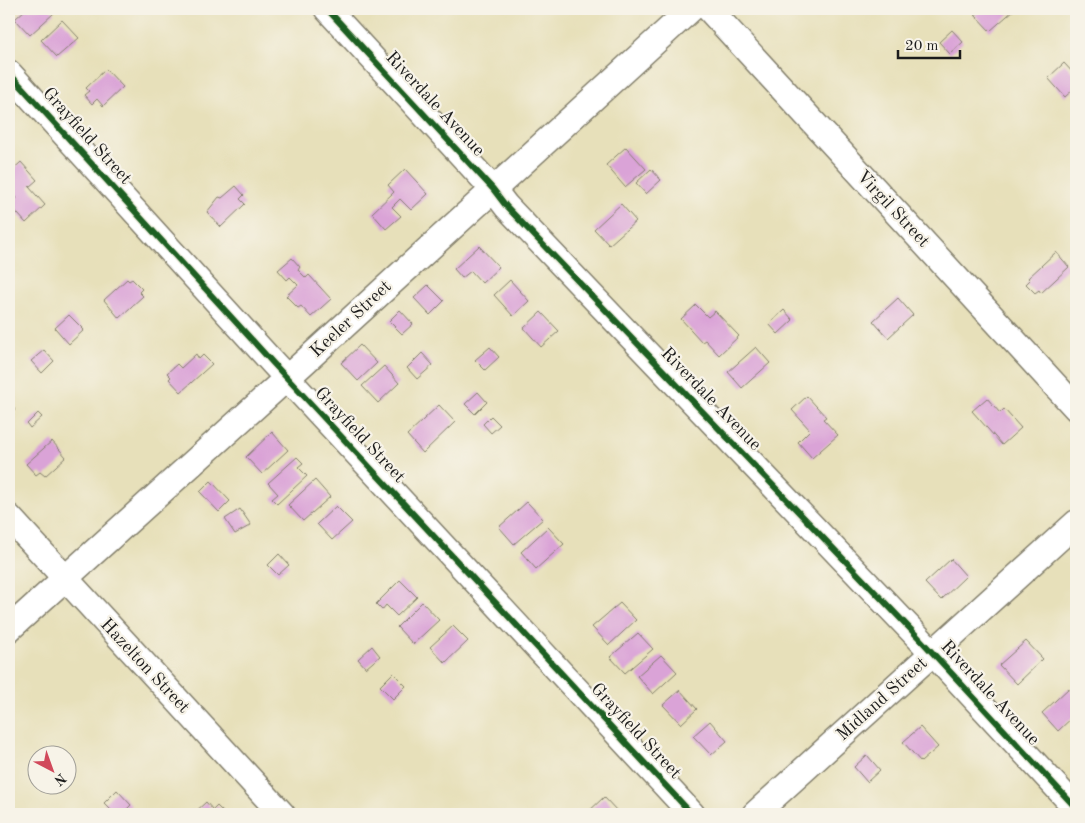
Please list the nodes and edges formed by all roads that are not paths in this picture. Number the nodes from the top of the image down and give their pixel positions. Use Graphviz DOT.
graph roads {
  1 [pos="327,9"];
  2 [pos="691,9"];
  3 [pos="709,9"];
  4 [pos="9,73"];
  5 [pos="492,189"];
  6 [pos="287,378"];
  7 [pos="1076,408"];
  8 [pos="9,517"];
  9 [pos="1076,523"];
  10 [pos="65,578"];
  11 [pos="9,629"];
  12 [pos="932,653"];
  13 [pos="1076,808"];
  14 [pos="282,814"];
  15 [pos="692,814"];
  16 [pos="755,814"];
  1 -- 5 [label="street, Riverdale Avenue"];
  2 -- 5 [label="street, Keeler Street"];
  3 -- 7 [label="street, Virgil Street"];
  4 -- 6 [label="street, Grayfield Street"];
  5 -- 6 [label="street, Keeler Street"];
  5 -- 12 [label="street, Riverdale Avenue"];
  6 -- 10 [label="street, Keeler Street"];
  6 -- 15 [label="street, Grayfield Street"];
  8 -- 10 [label="street, Hazelton Street"];
  9 -- 12 [label="street, Midland Street"];
  10 -- 11 [label="street, Keeler Street"];
  10 -- 14 [label="street, Hazelton Street"];
  12 -- 13 [label="street, Riverdale Avenue"];
  12 -- 16 [label="street, Midland Street"];
}
